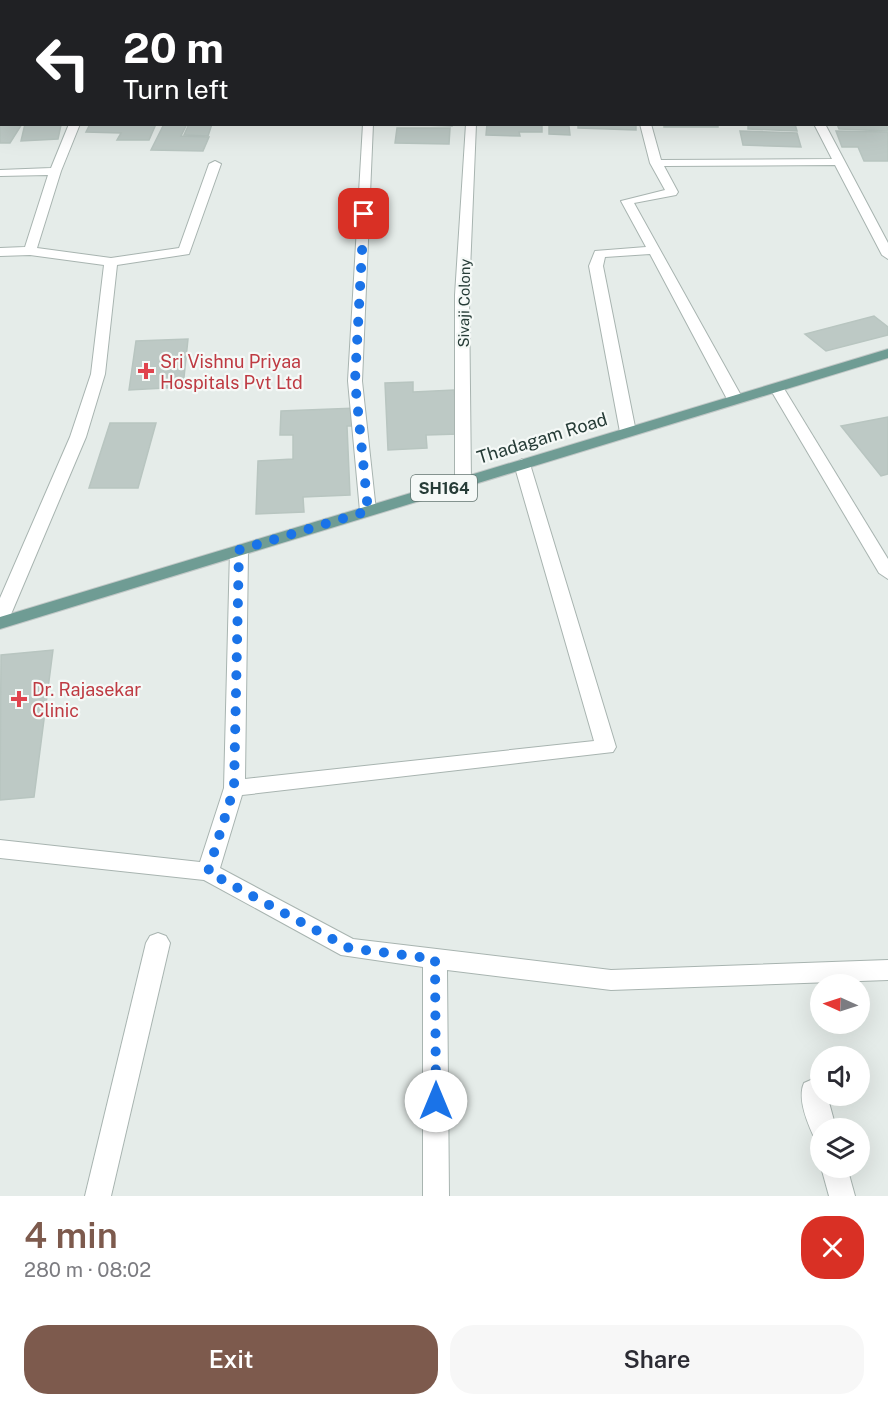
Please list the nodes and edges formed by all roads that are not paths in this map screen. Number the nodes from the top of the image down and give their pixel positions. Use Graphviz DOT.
graph roads {
  1 [pos="74,126"];
  2 [pos="368,126"];
  3 [pos="471,126"];
  4 [pos="646,126"];
  5 [pos="820,126"];
  6 [pos="840,162"];
  7 [pos="656,163"];
  8 [pos="215,164"];
  9 [pos="55,171"];
  10 [pos="0,173"];
  11 [pos="654,250"];
  12 [pos="30,251"];
  13 [pos="0,252"];
  14 [pos="888,255"];
  15 [pos="111,262"];
  16 [pos="888,353"];
  17 [pos="776,387"];
  18 [pos="735,399"];
  19 [pos="628,432"];
  20 [pos="522,464"];
  21 [pos="463,482"];
  22 [pos="368,511"];
  23 [pos="239,550"];
  24 [pos="888,573"];
  25 [pos="0,621"];
  26 [pos="234,788"];
  27 [pos="0,849"];
  28 [pos="208,872"];
  29 [pos="158,944"];
  30 [pos="435,959"];
  31 [pos="888,970"];
  32 [pos="837,1178"];
  33 [pos="98,1196"];
  34 [pos="436,1196"];
  35 [pos="842,1196"];
  1 -- 9 [label="street"];
  2 -- 22 [label="street"];
  3 -- 21 [label="street, Sivaji Colony"];
  4 -- 7 [label="street"];
  5 -- 6 [label="street"];
  6 -- 7 [label="street"];
  6 -- 14 [label="street"];
  7 -- 11 [label="street"];
  8 -- 15 [label="street"];
  9 -- 10 [label="street"];
  9 -- 12 [label="street"];
  11 -- 18 [label="street"];
  11 -- 19 [label="street"];
  12 -- 13 [label="street"];
  12 -- 15 [label="street"];
  15 -- 25 [label="street"];
  16 -- 17 [label="main road, Thadagam Road / SH164"];
  17 -- 18 [label="main road, Thadagam Road / SH164"];
  17 -- 24 [label="street"];
  18 -- 19 [label="main road, Thadagam Road / SH164"];
  19 -- 20 [label="main road, Thadagam Road / SH164"];
  20 -- 21 [label="main road, Thadagam Road / SH164"];
  20 -- 26 [label="street"];
  21 -- 22 [label="main road, Thadagam Road / SH164"];
  22 -- 23 [label="main road, Thadagam Road / SH164"];
  23 -- 25 [label="main road, Thadagam Road / SH164"];
  23 -- 26 [label="street"];
  26 -- 28 [label="street"];
  27 -- 28 [label="street"];
  28 -- 30 [label="street"];
  29 -- 33 [label="street"];
  30 -- 31 [label="street"];
  30 -- 34 [label="street"];
  32 -- 35 [label="street"];
}
